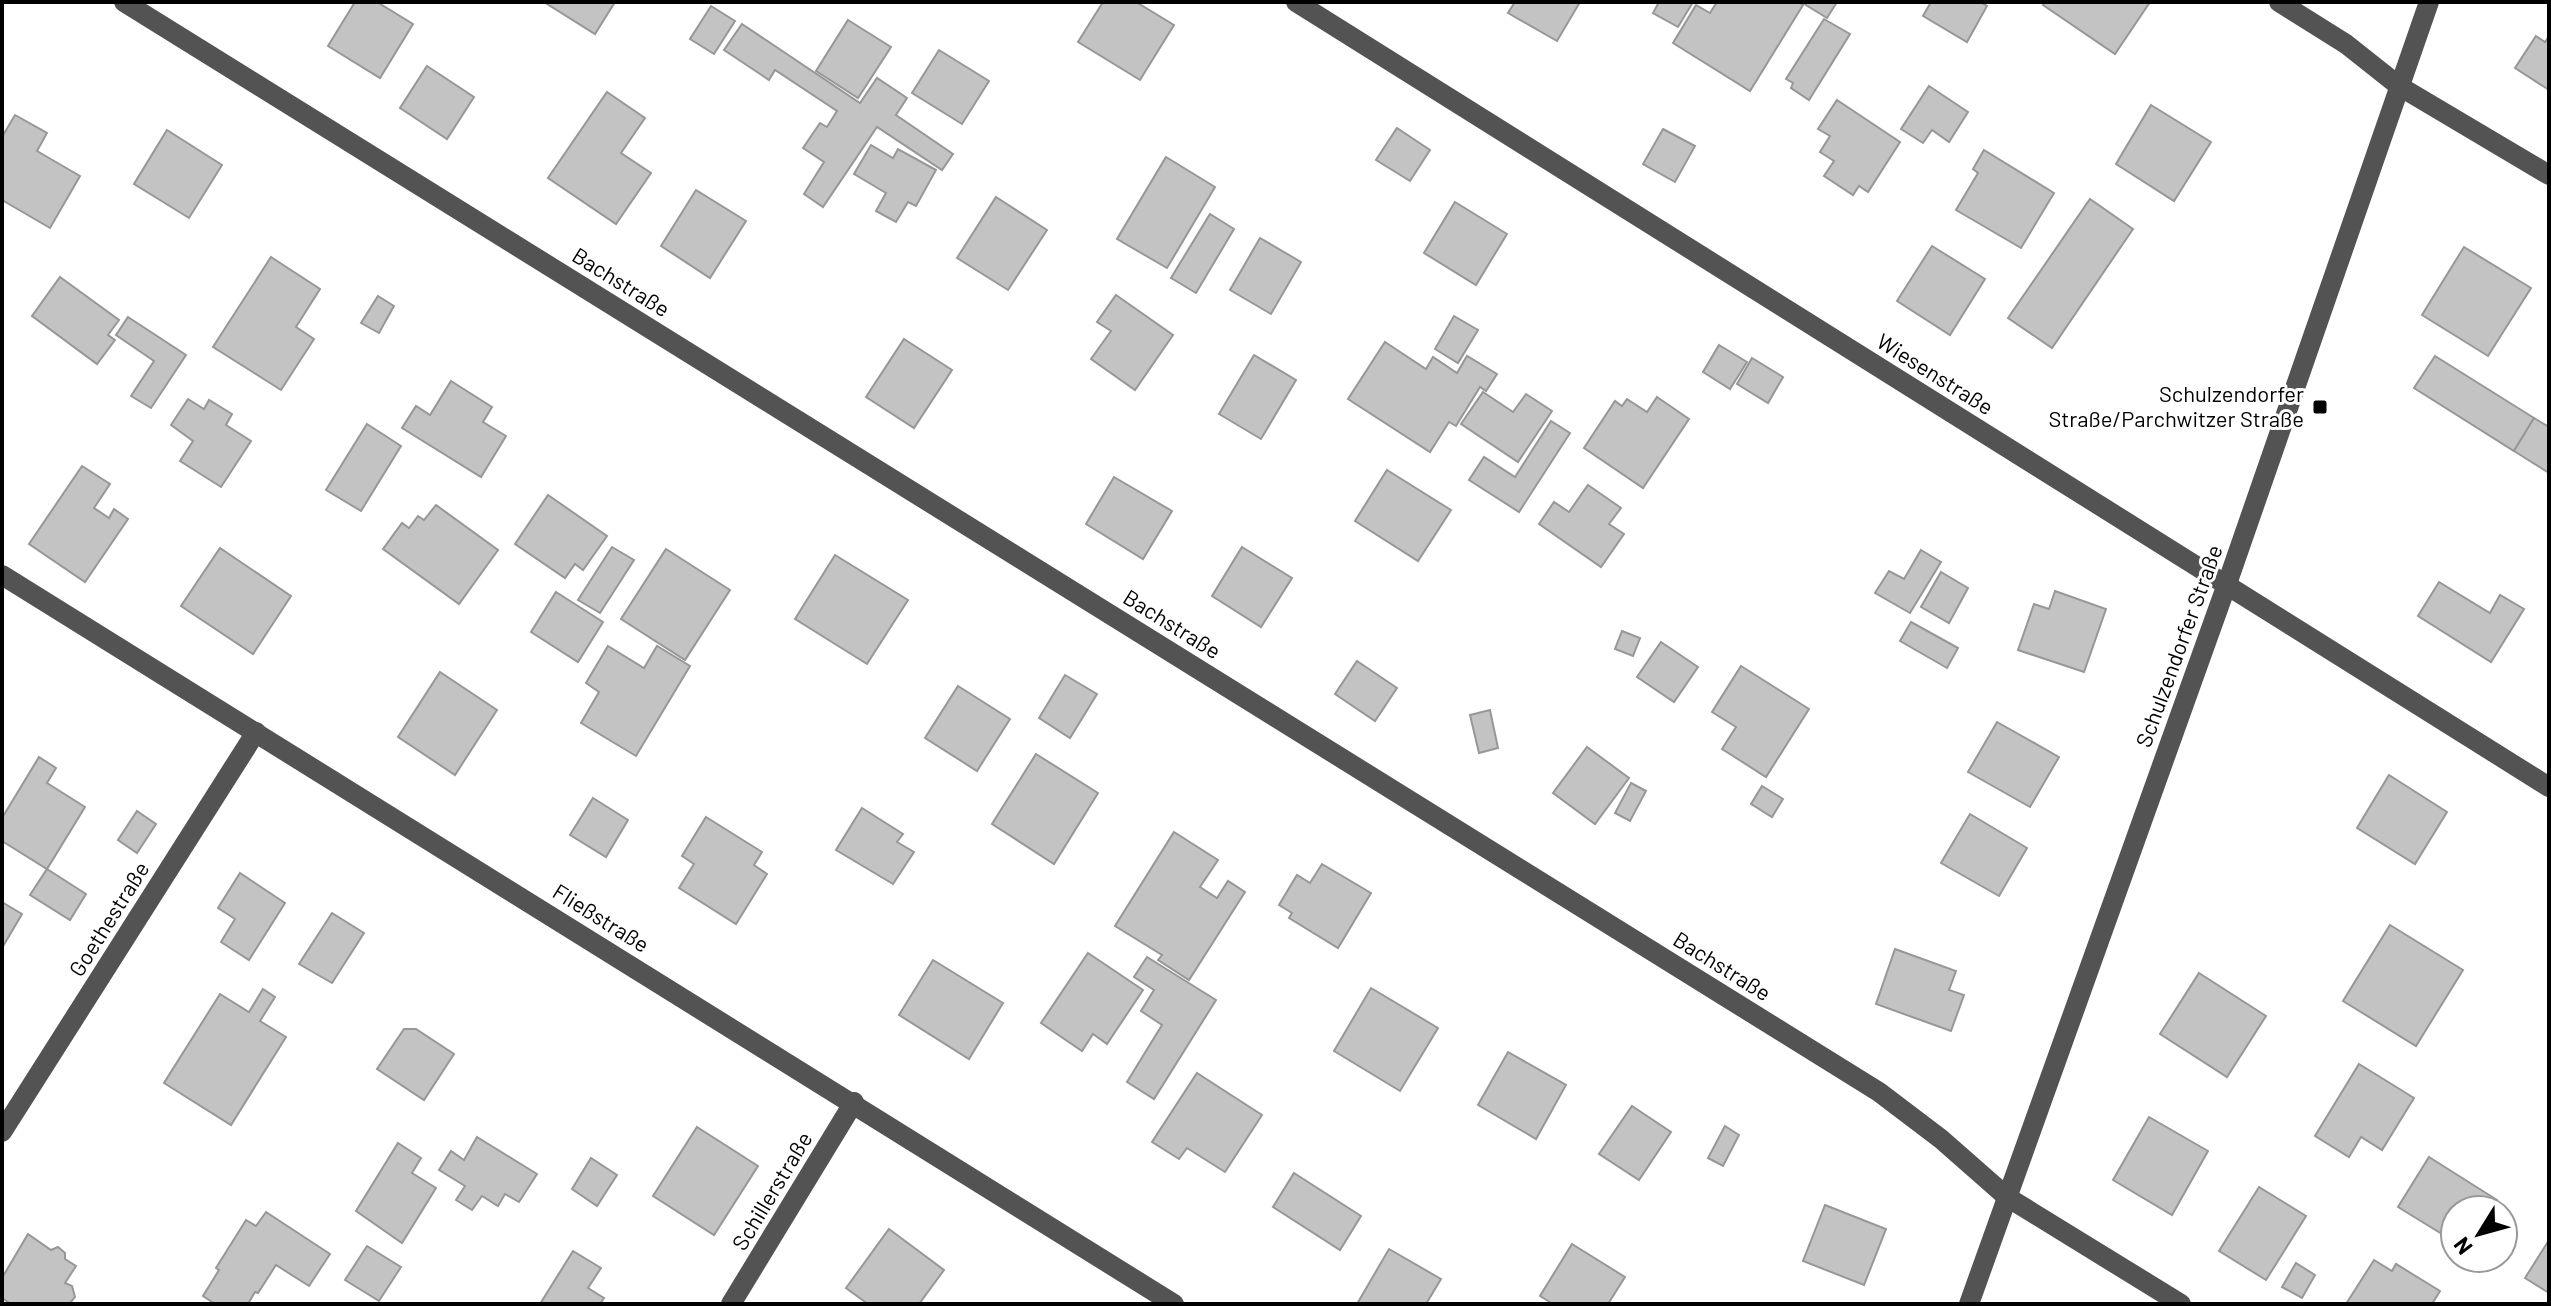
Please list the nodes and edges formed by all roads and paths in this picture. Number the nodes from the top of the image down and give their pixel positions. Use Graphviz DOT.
graph roads {
  1 [pos="124,2"];
  2 [pos="1296,2"];
  3 [pos="2279,2"];
  4 [pos="2429,2"];
  5 [pos="2399,86"];
  6 [pos="2549,175"];
  7 [pos="2,575"];
  8 [pos="2227,584"];
  9 [pos="256,732"];
  10 [pos="2549,787"];
  11 [pos="854,1102"];
  12 [pos="2,1132"];
  13 [pos="2007,1197"];
  14 [pos="731,1304"];
  15 [pos="1174,1304"];
  16 [pos="1969,1304"];
  17 [pos="2181,1304"];
  1 -- 13 [label="street, Bachstraße"];
  2 -- 8 [label="street, Wiesenstraße"];
  3 -- 5 [label="street"];
  4 -- 5 [label="street, Schulzendorfer Straße"];
  5 -- 6 [label="street"];
  5 -- 8 [label="street, Schulzendorfer Straße"];
  7 -- 9 [label="street, Fließstraße"];
  8 -- 10 [label="street, Wiesenstraße"];
  8 -- 13 [label="street, Schulzendorfer Straße"];
  9 -- 11 [label="street, Fließstraße"];
  9 -- 12 [label="street, Goethestraße"];
  11 -- 14 [label="street, Schillerstraße"];
  11 -- 15 [label="street, Fließstraße"];
  13 -- 16 [label="street, Schulzendorfer Straße"];
  13 -- 17 [label="street, Bachstraße"];
}
